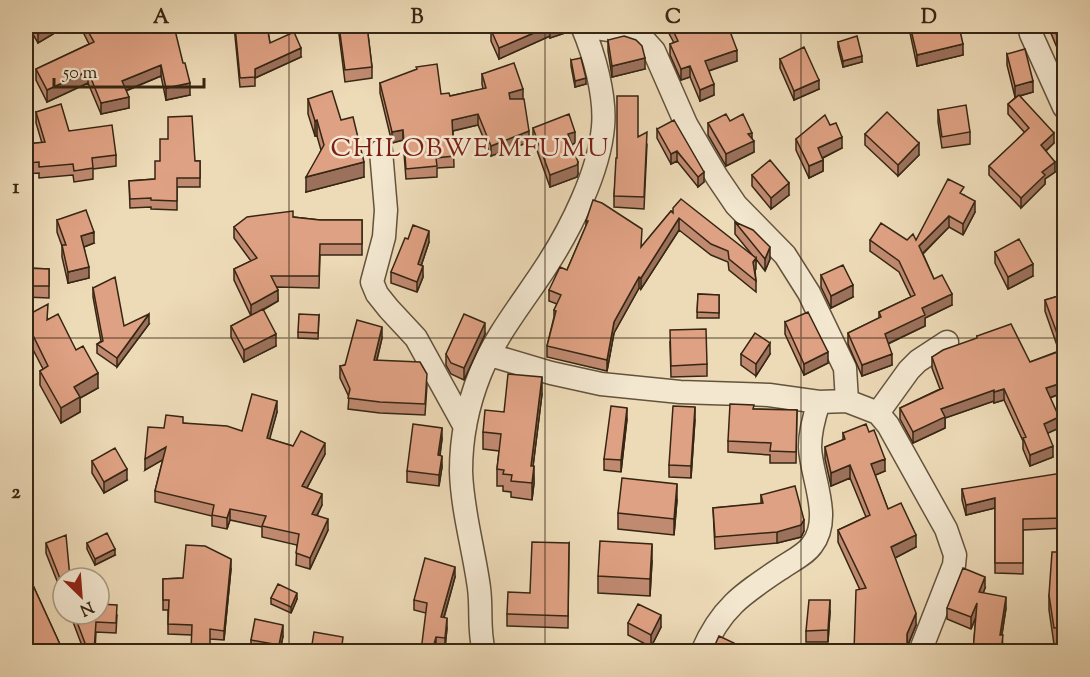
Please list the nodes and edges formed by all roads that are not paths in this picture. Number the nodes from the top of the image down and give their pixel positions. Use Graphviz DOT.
graph roads {
  1 [pos="1029,26"];
  2 [pos="1065,107"];
  3 [pos="381,150"];
  4 [pos="947,342"];
  5 [pos="490,355"];
  6 [pos="847,401"];
  7 [pos="819,402"];
  8 [pos="878,413"];
  9 [pos="465,427"];
  10 [pos="484,651"];
  11 [pos="702,651"];
  12 [pos="920,651"];
  1 -- 2 [label="street"];
  3 -- 9 [label="street"];
  4 -- 8 [label="street"];
  5 -- 6 [label="street"];
  5 -- 7 [label="street"];
  5 -- 9 [label="street"];
  6 -- 7 [label="street"];
  6 -- 8 [label="street"];
  7 -- 11 [label="street"];
  8 -- 12 [label="street"];
  9 -- 10 [label="street"];
}
